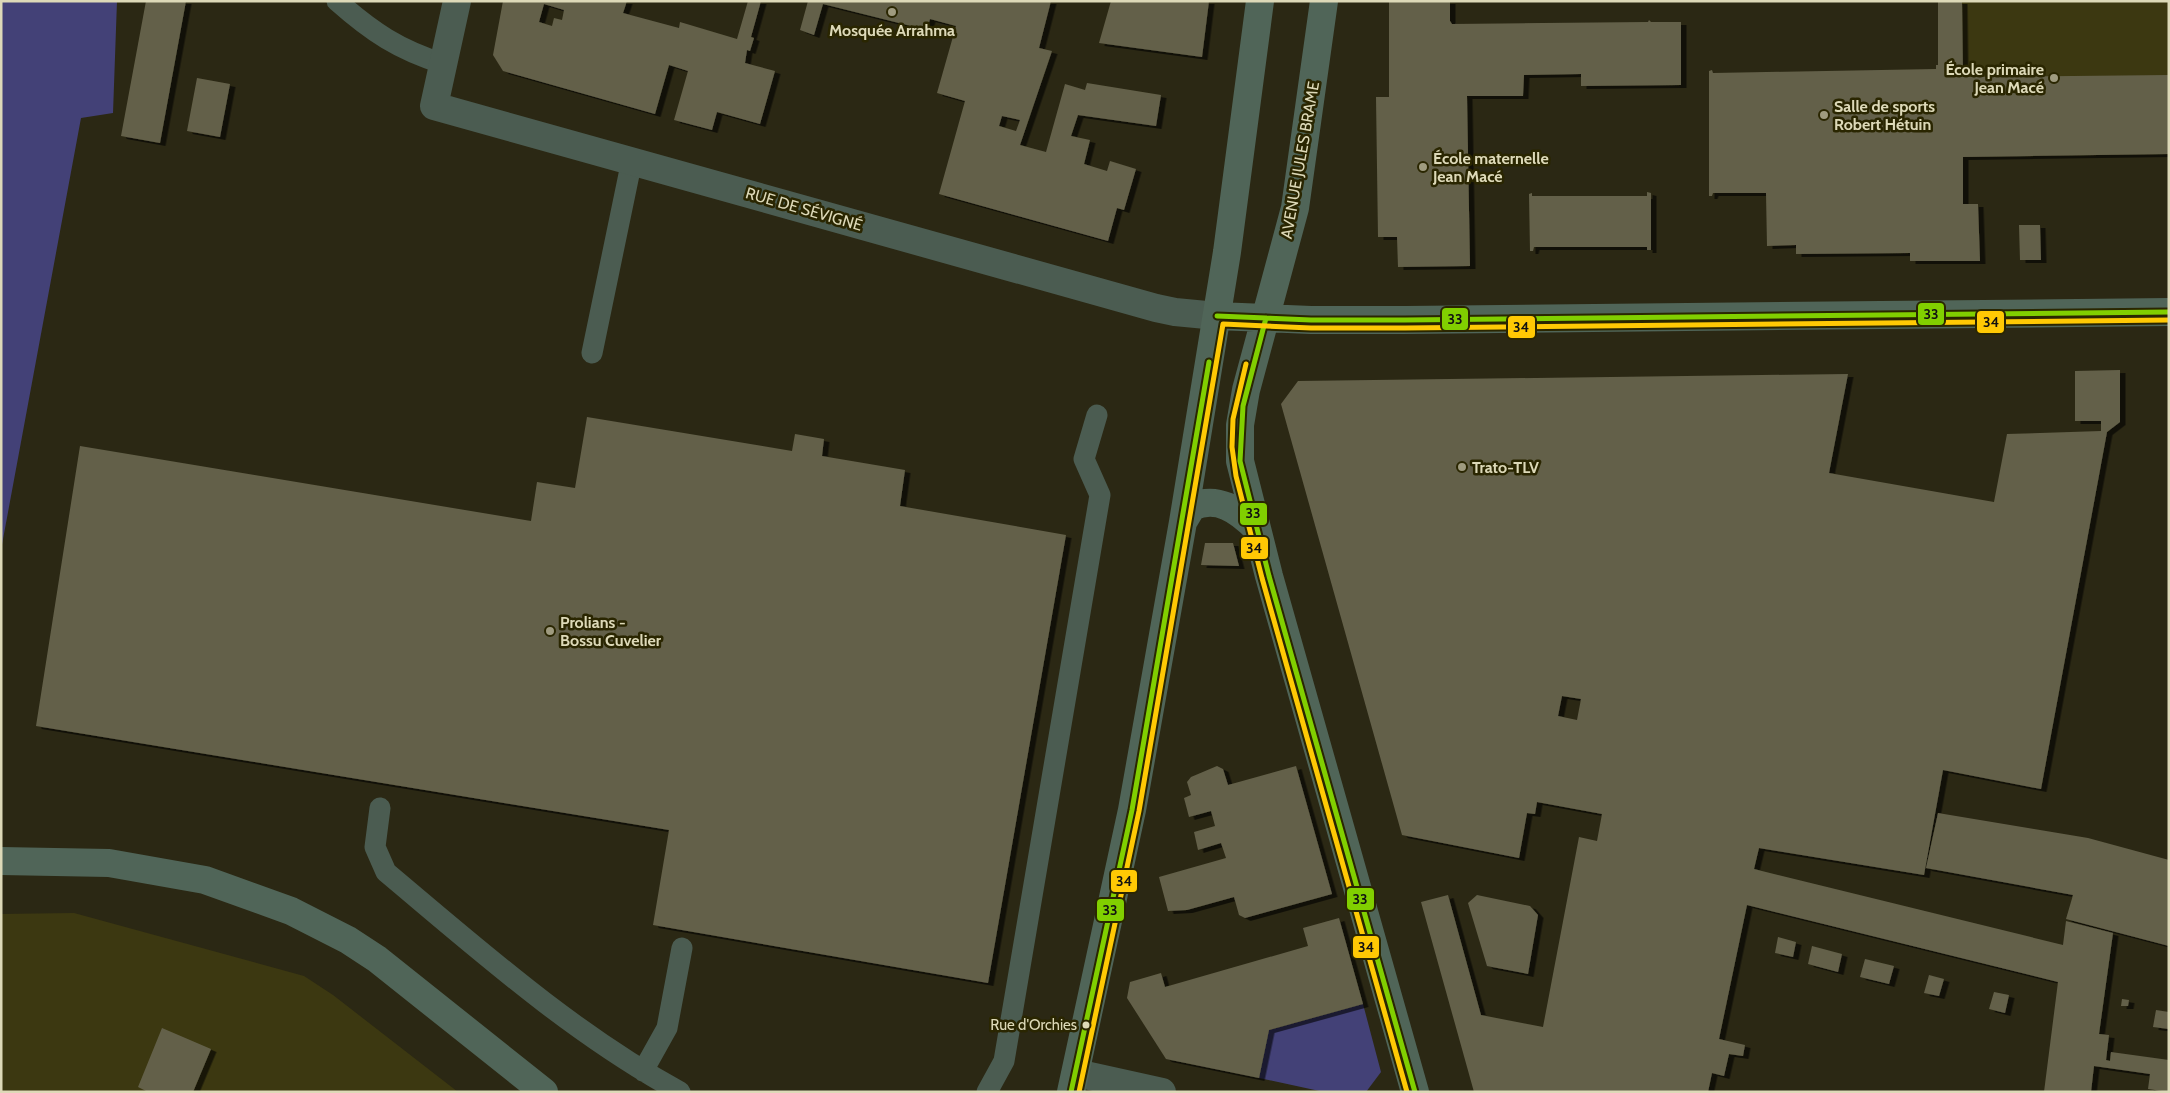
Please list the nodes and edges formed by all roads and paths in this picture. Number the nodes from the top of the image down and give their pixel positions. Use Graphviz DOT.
graph roads {
  1 [pos="337,1"];
  2 [pos="457,1"];
  3 [pos="1260,1"];
  4 [pos="1324,1"];
  5 [pos="444,64"];
  6 [pos="632,160"];
  7 [pos="2169,312"];
  8 [pos="1217,316"];
  9 [pos="1266,318"];
  10 [pos="592,353"];
  11 [pos="1097,415"];
  12 [pos="1183,522"];
  13 [pos="1256,528"];
  14 [pos="380,808"];
  15 [pos="1,861"];
  16 [pos="682,948"];
  17 [pos="643,1071"];
  18 [pos="1073,1082"];
  19 [pos="544,1092"];
  20 [pos="680,1092"];
  21 [pos="987,1092"];
  22 [pos="1162,1092"];
  23 [pos="1415,1092"];
  1 -- 5 [label="lane"];
  2 -- 5 [label="street"];
  3 -- 8 [label="street"];
  4 -- 9 [label="street, AVENUE JULES BRAME"];
  5 -- 6 [label="street, RUE DE SÉVIGNÉ"];
  6 -- 8 [label="street, RUE DE SÉVIGNÉ"];
  6 -- 10 [label="lane"];
  7 -- 9 [label="street"];
  8 -- 9 [label="street"];
  8 -- 12 [label="street"];
  9 -- 13 [label="street, AVENUE JULES BRAME"];
  11 -- 21 [label="lane"];
  12 -- 13 [label="street"];
  12 -- 18 [label="street"];
  13 -- 23 [label="street, AVENUE JULES BRAME"];
  14 -- 17 [label="lane"];
  15 -- 19 [label="street"];
  16 -- 17 [label="lane"];
  17 -- 20 [label="lane"];
  18 -- 22 [label="street"];
}
